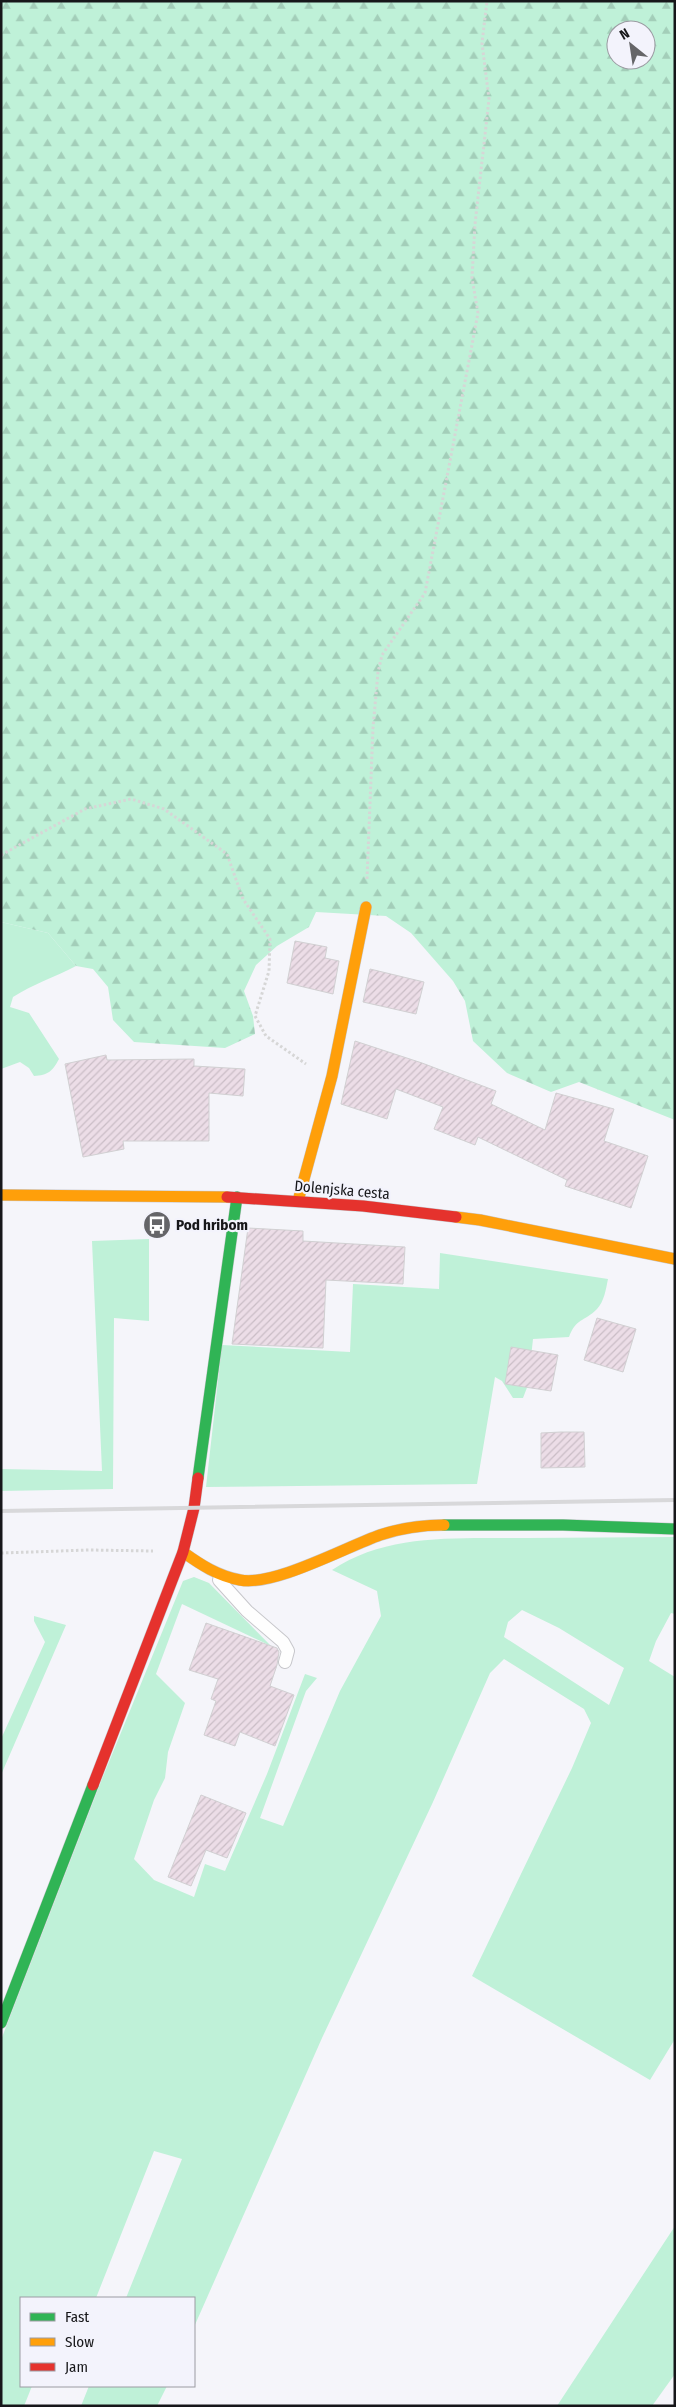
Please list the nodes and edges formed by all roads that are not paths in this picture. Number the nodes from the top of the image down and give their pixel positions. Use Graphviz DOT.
graph roads {
  1 [pos="366,907"];
  2 [pos="1,1195"];
  3 [pos="237,1197"];
  4 [pos="298,1201"];
  5 [pos="675,1259"];
  6 [pos="675,1529"];
  7 [pos="182,1552"];
  8 [pos="210,1571"];
  9 [pos="286,1662"];
  10 [pos="1,2023"];
  1 -- 4 [label="street"];
  2 -- 3 [label="street, Dolenjska cesta"];
  3 -- 4 [label="street, Dolenjska cesta"];
  3 -- 7 [label="street"];
  4 -- 5 [label="street, Dolenjska cesta"];
  6 -- 8 [label="street"];
  7 -- 8 [label="street"];
  7 -- 10 [label="street"];
  8 -- 9 [label="lane"];
}
